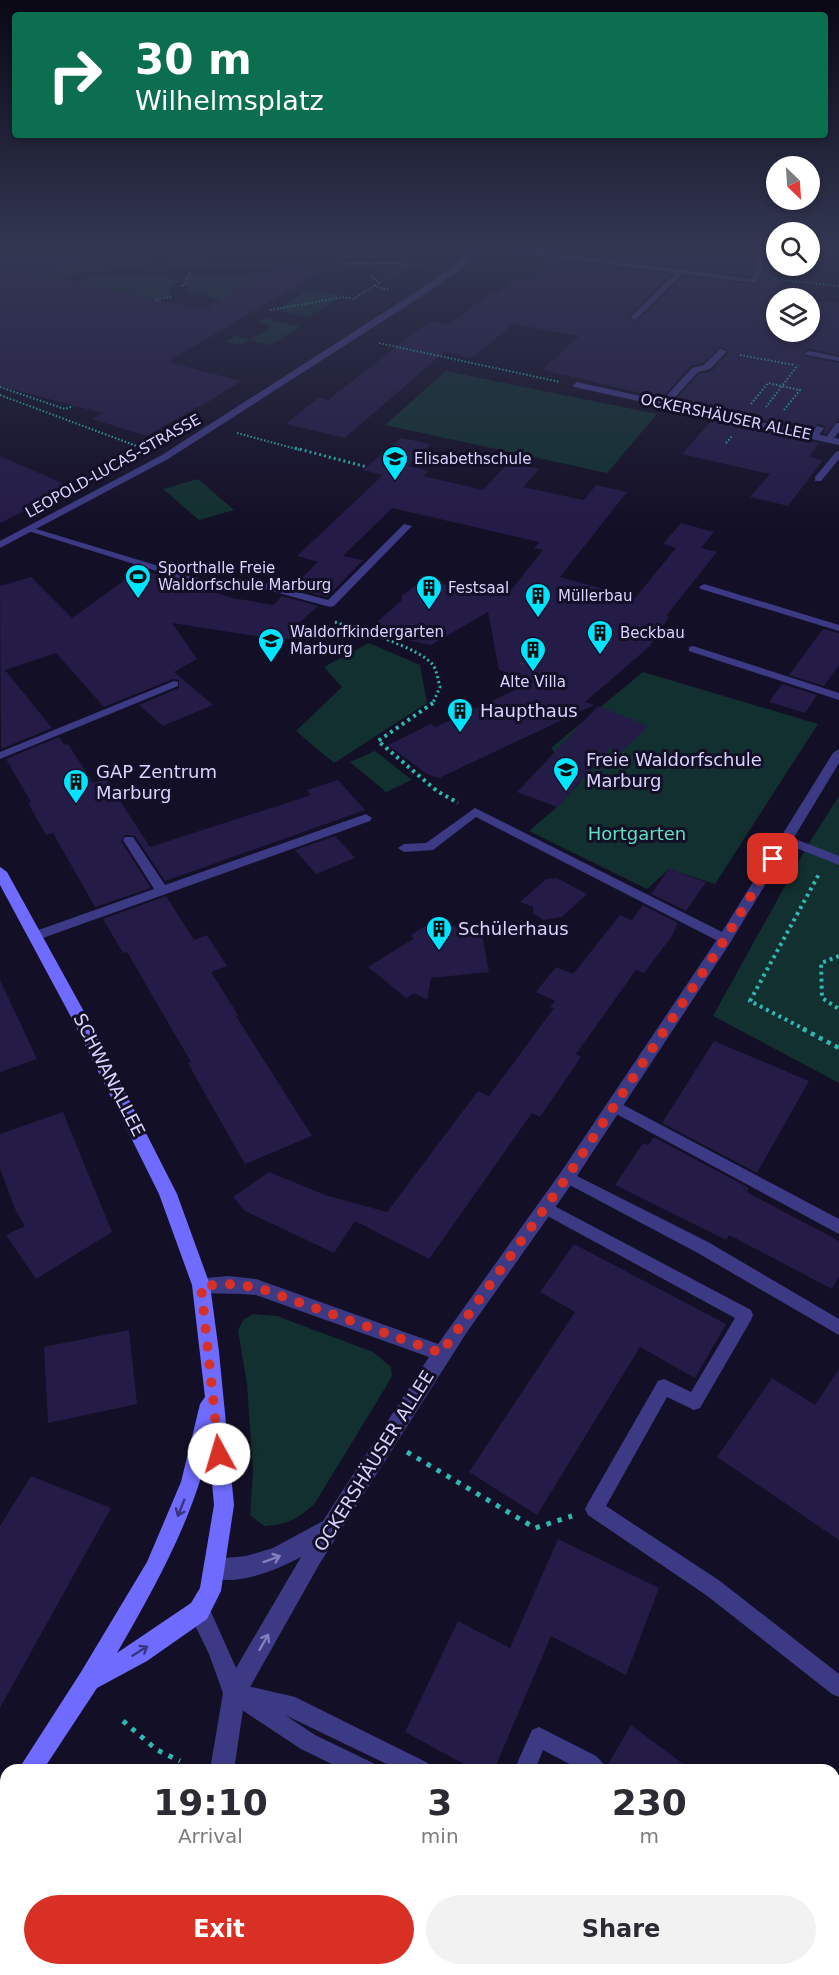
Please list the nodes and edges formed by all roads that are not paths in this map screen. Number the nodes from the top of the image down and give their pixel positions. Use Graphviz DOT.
graph roads {
  1 [pos="346,341"];
  2 [pos="723,351"];
  3 [pos="809,353"];
  4 [pos="839,359"];
  5 [pos="577,385"];
  6 [pos="664,404"];
  7 [pos="839,425"];
  8 [pos="834,440"];
  9 [pos="839,454"];
  10 [pos="818,479"];
  11 [pos="407,526"];
  12 [pos="30,530"];
  13 [pos="0,544"];
  14 [pos="704,587"];
  15 [pos="839,628"];
  16 [pos="693,649"];
  17 [pos="174,684"];
  18 [pos="839,697"];
  19 [pos="839,753"];
  20 [pos="0,756"];
  21 [pos="366,818"];
  22 [pos="785,839"];
  23 [pos="129,840"];
  24 [pos="404,848"];
  25 [pos="833,859"];
  26 [pos="0,872"];
  27 [pos="161,890"];
  28 [pos="36,936"];
  29 [pos="725,939"];
  30 [pos="614,1106"];
  31 [pos="567,1177"];
  32 [pos="545,1207"];
  33 [pos="839,1227"];
  34 [pos="201,1286"];
  35 [pos="839,1328"];
  36 [pos="441,1353"];
  37 [pos="213,1391"];
  38 [pos="333,1526"];
  39 [pos="215,1569"];
  40 [pos="199,1611"];
  41 [pos="89,1680"];
  42 [pos="839,1687"];
  43 [pos="234,1693"];
  44 [pos="34,1764"];
  45 [pos="224,1764"];
  46 [pos="354,1764"];
  47 [pos="409,1764"];
  48 [pos="527,1764"];
  49 [pos="590,1764"];
  1 -- 12 [label="street, LEOPOLD-LUCAS-STRASSE"];
  2 -- 6 [label="lane"];
  3 -- 4 [label="lane"];
  5 -- 6 [label="street, OCKERSHÄUSER ALLEE"];
  6 -- 8 [label="street, OCKERSHÄUSER ALLEE"];
  7 -- 8 [label="lane"];
  9 -- 10 [label="lane"];
  11 -- 12 [label="lane"];
  12 -- 13 [label="street, LEOPOLD-LUCAS-STRASSE"];
  14 -- 15 [label="lane"];
  16 -- 18 [label="lane"];
  17 -- 20 [label="lane"];
  19 -- 22 [label="street, OCKERSHÄUSER ALLEE"];
  21 -- 27 [label="lane"];
  22 -- 25 [label="lane"];
  22 -- 29 [label="street, OCKERSHÄUSER ALLEE"];
  23 -- 27 [label="lane"];
  24 -- 29 [label="lane"];
  26 -- 28 [label="main road, SCHWANALLEE"];
  27 -- 28 [label="lane"];
  28 -- 34 [label="main road, SCHWANALLEE"];
  29 -- 30 [label="street, OCKERSHÄUSER ALLEE"];
  30 -- 31 [label="street, OCKERSHÄUSER ALLEE"];
  30 -- 33 [label="lane"];
  31 -- 32 [label="street, OCKERSHÄUSER ALLEE"];
  31 -- 35 [label="lane"];
  32 -- 36 [label="street, OCKERSHÄUSER ALLEE"];
  32 -- 42 [label="lane"];
  34 -- 36 [label="street"];
  34 -- 37 [label="main road, SCHWANALLEE"];
  36 -- 38 [label="street, OCKERSHÄUSER ALLEE"];
  37 -- 39 [label="main road, SCHWANALLEE"];
  37 -- 41 [label="main road, one-way"];
  39 -- 38 [label="street, one-way"];
  43 -- 38 [label="street, OCKERSHÄUSER ALLEE, one-way"];
  39 -- 40 [label="main road, SCHWANALLEE"];
  41 -- 40 [label="main road, one-way"];
  40 -- 43 [label="street"];
  41 -- 44 [label="main road"];
  43 -- 45 [label="street"];
  43 -- 46 [label="lane"];
  43 -- 47 [label="lane"];
  48 -- 49 [label="lane"];
}
